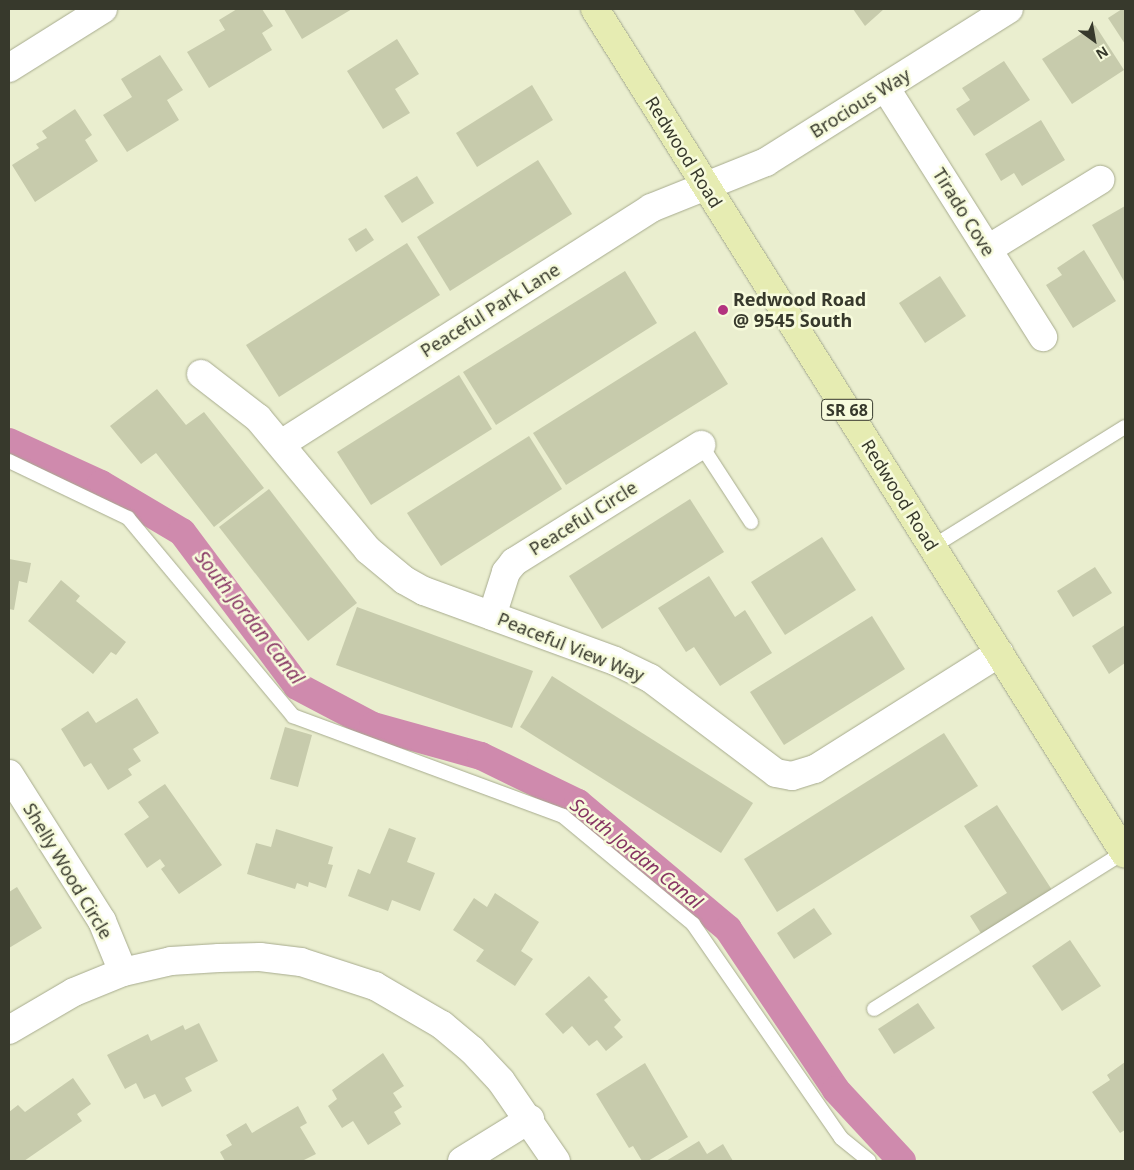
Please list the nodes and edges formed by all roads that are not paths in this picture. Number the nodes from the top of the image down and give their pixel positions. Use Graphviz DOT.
graph roads {
  1 [pos="103,9"];
  2 [pos="595,9"];
  3 [pos="1009,9"];
  4 [pos="9,68"];
  5 [pos="885,86"];
  6 [pos="1100,180"];
  7 [pos="705,184"];
  8 [pos="988,249"];
  9 [pos="1043,337"];
  10 [pos="201,374"];
  11 [pos="1125,427"];
  12 [pos="281,444"];
  13 [pos="701,445"];
  14 [pos="9,461"];
  15 [pos="750,522"];
  16 [pos="932,547"];
  17 [pos="492,616"];
  18 [pos="999,653"];
  19 [pos="9,774"];
  20 [pos="1125,853"];
  21 [pos="123,972"];
  22 [pos="874,1010"];
  23 [pos="9,1030"];
  24 [pos="530,1119"];
  25 [pos="462,1161"];
  26 [pos="556,1161"];
  27 [pos="869,1161"];
  1 -- 4 [label="street"];
  2 -- 7 [label="main road, Redwood Road / SR 68"];
  3 -- 5 [label="street, Brocious Way"];
  5 -- 7 [label="street, Brocious Way"];
  5 -- 8 [label="street, Tirado Cove"];
  6 -- 8 [label="street"];
  7 -- 12 [label="street, Peaceful Park Lane"];
  7 -- 16 [label="main road, Redwood Road / SR 68"];
  8 -- 9 [label="street, Tirado Cove"];
  10 -- 12 [label="street, Peaceful View Way"];
  11 -- 16 [label="lane"];
  12 -- 17 [label="street, Peaceful View Way"];
  13 -- 15 [label="lane"];
  13 -- 17 [label="street, Peaceful Circle"];
  14 -- 27 [label="lane"];
  16 -- 18 [label="main road, Redwood Road / SR 68"];
  17 -- 18 [label="street, Peaceful View Way"];
  18 -- 20 [label="main road, Redwood Road / SR 68"];
  19 -- 21 [label="street, Shelly Wood Circle"];
  20 -- 22 [label="lane"];
  21 -- 23 [label="street"];
  21 -- 24 [label="street"];
  24 -- 25 [label="street"];
  24 -- 26 [label="street"];
}
